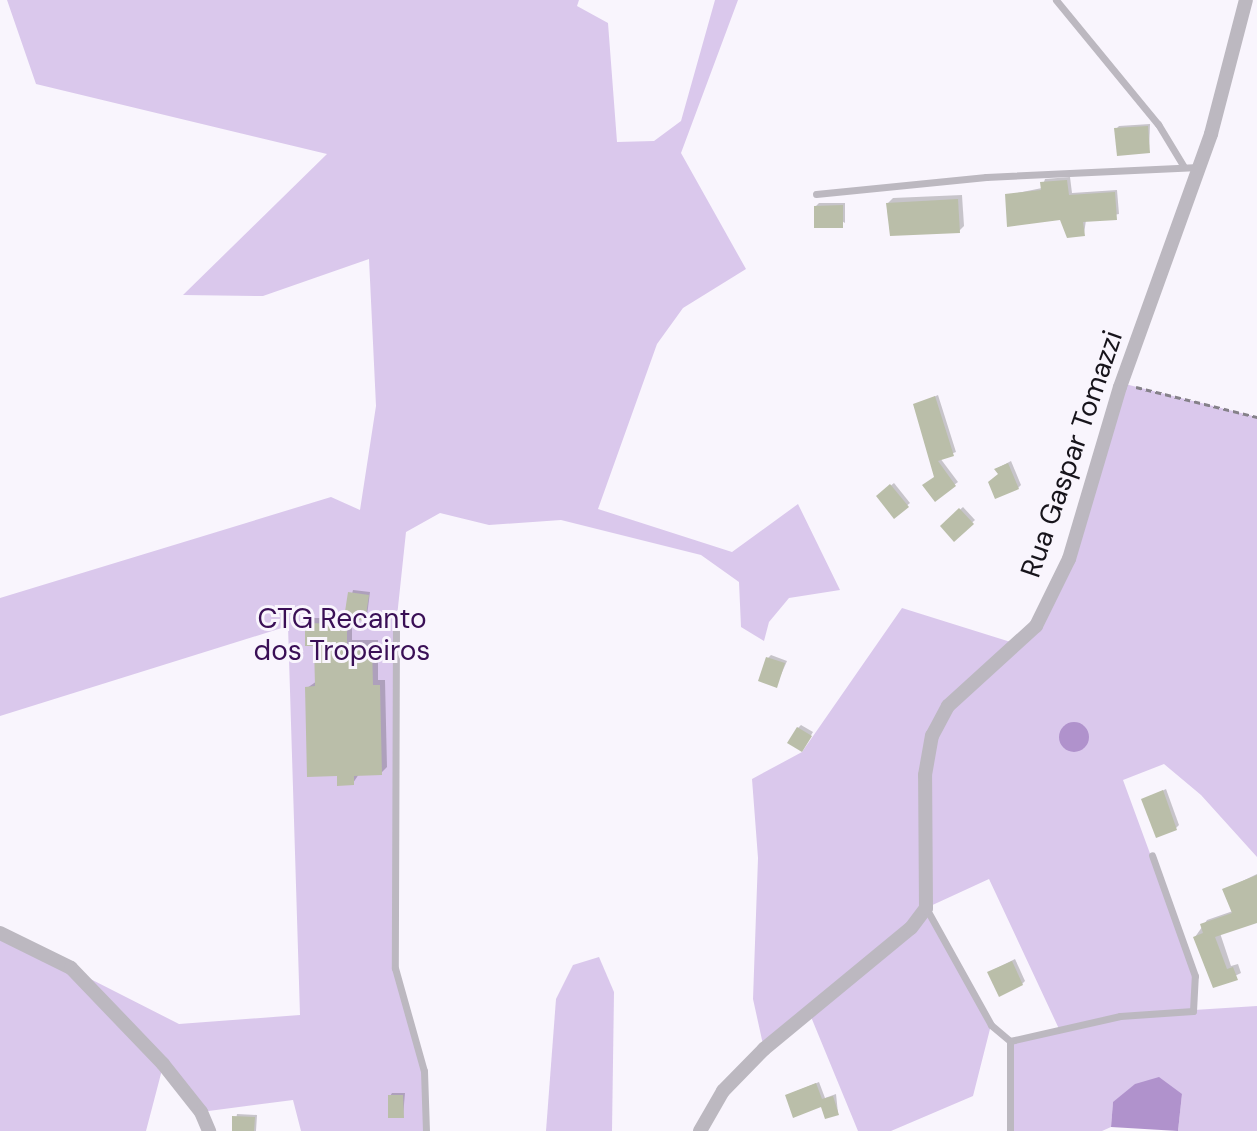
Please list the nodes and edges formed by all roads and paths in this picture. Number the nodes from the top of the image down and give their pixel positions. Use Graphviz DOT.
graph roads {
  1 [pos="1056,0"];
  2 [pos="1246,0"];
  3 [pos="1192,167"];
  4 [pos="816,194"];
  5 [pos="1121,383"];
  6 [pos="1257,417"];
  7 [pos="396,626"];
  8 [pos="1152,855"];
  9 [pos="926,908"];
  10 [pos="0,933"];
  11 [pos="1010,1041"];
  12 [pos="209,1131"];
  13 [pos="426,1131"];
  14 [pos="700,1131"];
  15 [pos="1010,1131"];
  1 -- 3 [label="lane"];
  2 -- 3 [label="street, Rua Gaspar Tomazzi"];
  3 -- 4 [label="lane"];
  3 -- 5 [label="street, Rua Gaspar Tomazzi"];
  5 -- 6 [label="path"];
  5 -- 9 [label="street, Rua Gaspar Tomazzi"];
  7 -- 13 [label="lane"];
  8 -- 11 [label="lane"];
  9 -- 11 [label="lane"];
  9 -- 14 [label="street"];
  10 -- 12 [label="street"];
  11 -- 15 [label="lane"];
}
